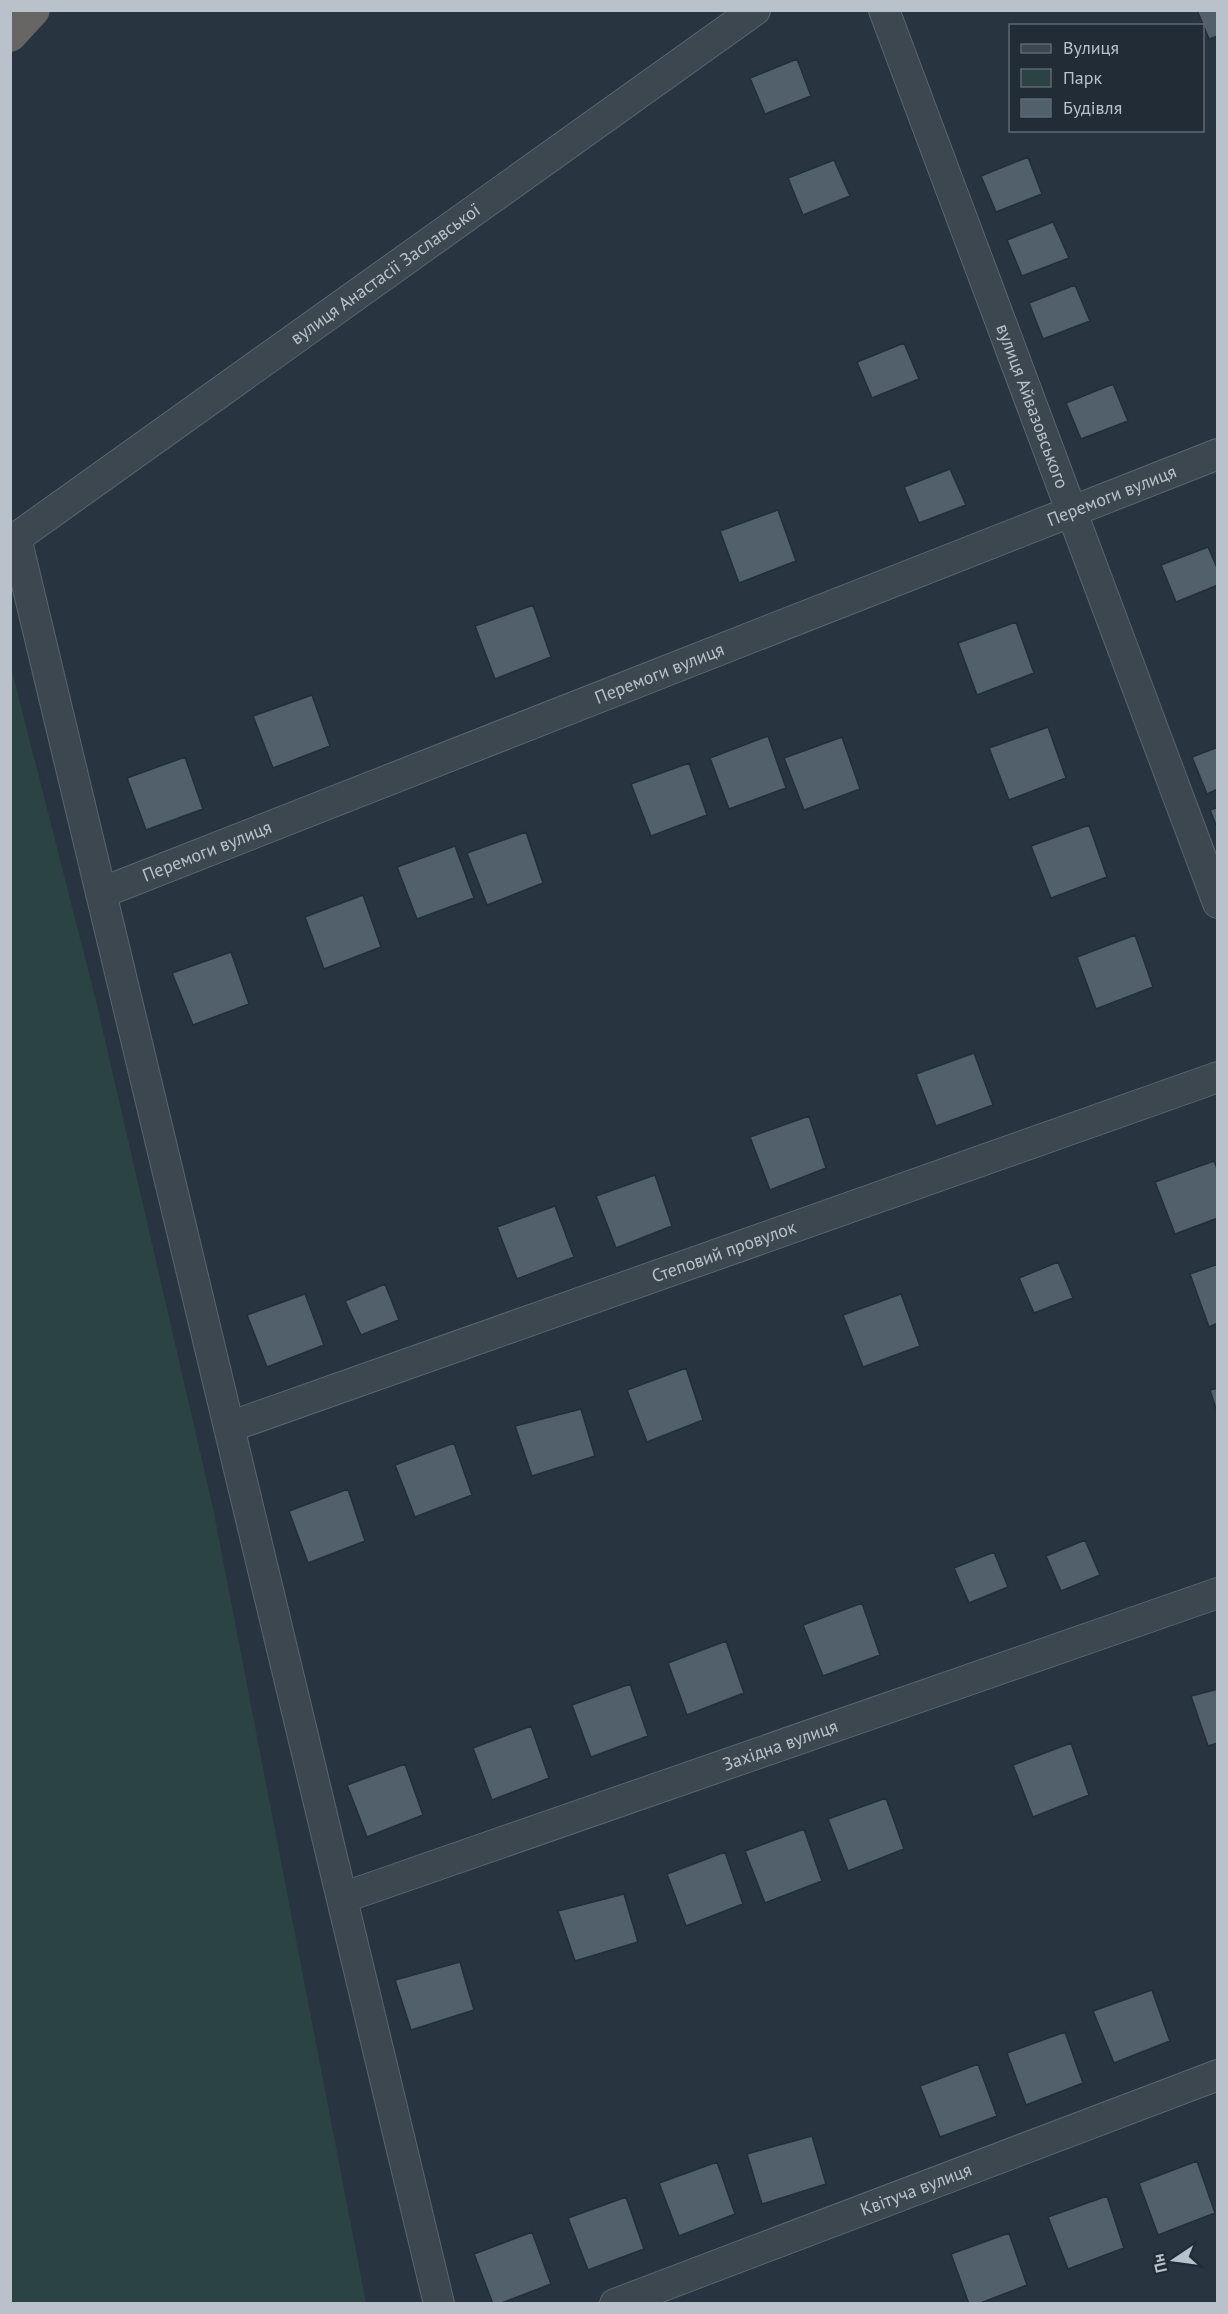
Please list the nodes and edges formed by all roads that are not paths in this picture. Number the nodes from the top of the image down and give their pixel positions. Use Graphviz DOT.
graph roads {
  1 [pos="33,10"];
  2 [pos="755,10"];
  3 [pos="884,10"];
  4 [pos="10,35"];
  5 [pos="1218,454"];
  6 [pos="1072,513"];
  7 [pos="101,892"];
  8 [pos="1218,903"];
  9 [pos="1218,1077"];
  10 [pos="229,1427"];
  11 [pos="1218,1593"];
  12 [pos="342,1898"];
  13 [pos="1218,2075"];
  14 [pos="439,2304"];
  15 [pos="615,2304"];
  1 -- 4 [label="highway"];
  2 -- 7 [label="street, вулиця Анастасії Заславської"];
  3 -- 6 [label="street, вулиця Айвазовського"];
  5 -- 6 [label="street, Перемоги вулиця"];
  6 -- 7 [label="street, Перемоги вулиця"];
  6 -- 8 [label="street, вулиця Айвазовського"];
  7 -- 10 [label="street"];
  9 -- 10 [label="street, Степовий провулок"];
  10 -- 12 [label="street"];
  11 -- 12 [label="street, Західна вулиця"];
  12 -- 14 [label="street"];
  13 -- 15 [label="street, Квітуча вулиця"];
}
